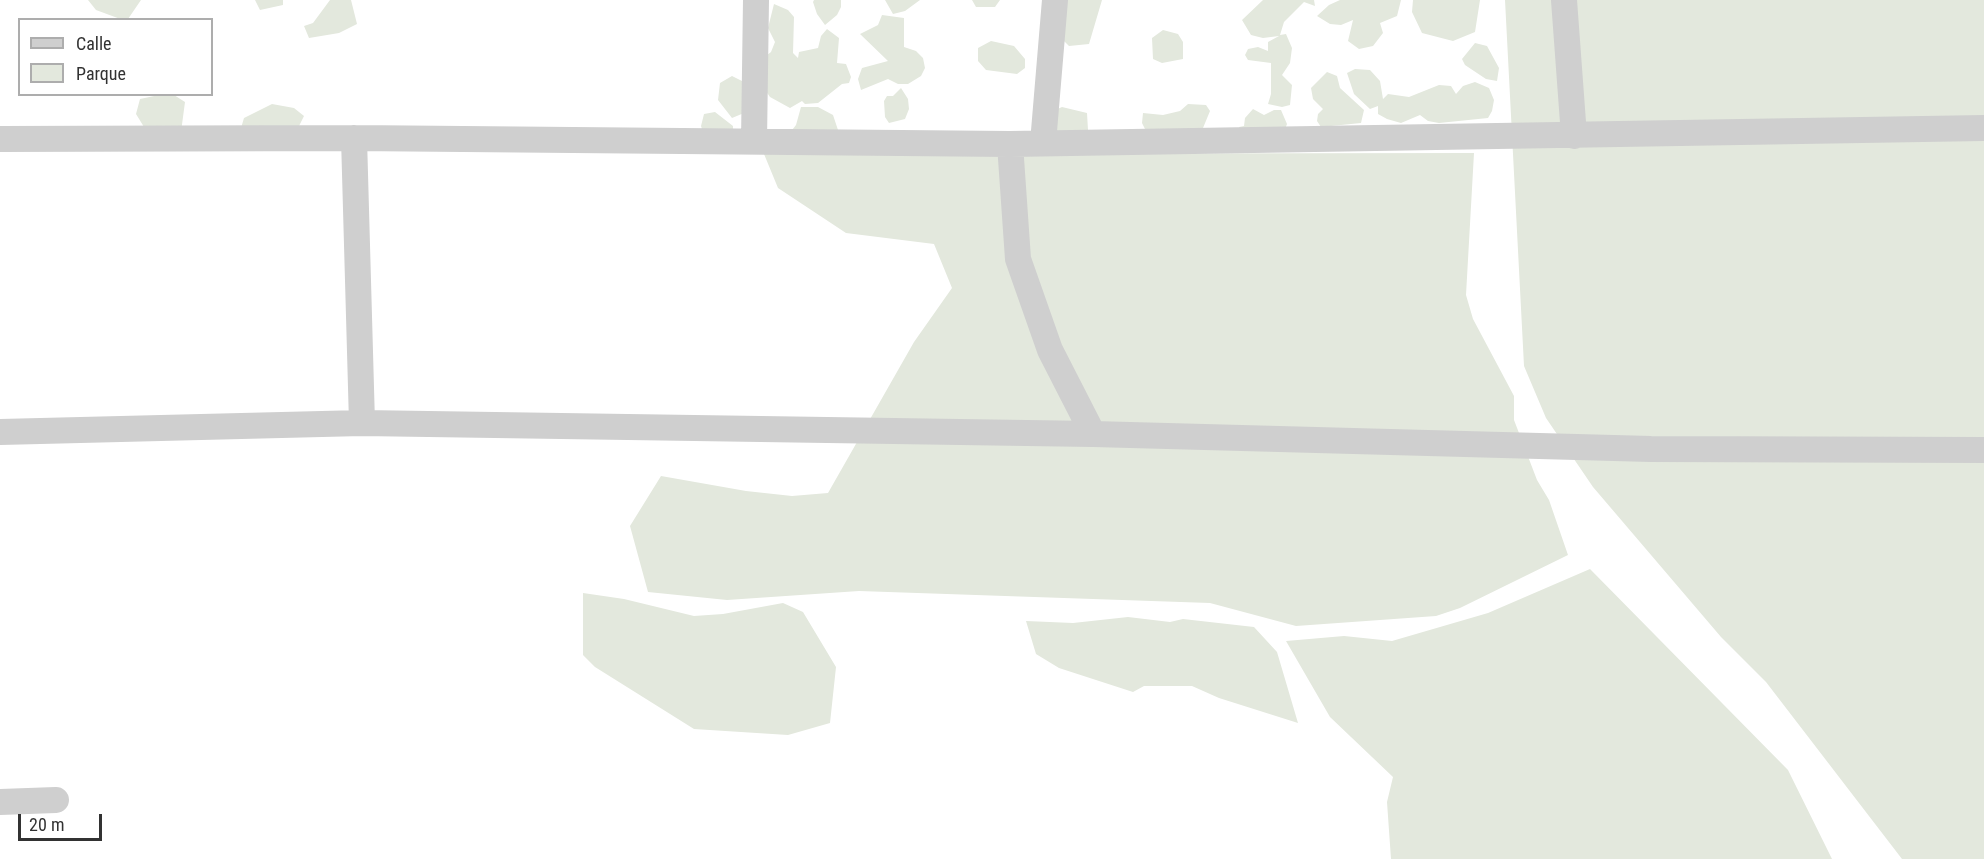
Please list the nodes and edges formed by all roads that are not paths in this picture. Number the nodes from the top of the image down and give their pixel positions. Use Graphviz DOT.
graph roads {
  1 [pos="756,0"];
  2 [pos="1055,0"];
  3 [pos="1564,0"];
  4 [pos="1984,128"];
  5 [pos="1574,136"];
  6 [pos="354,138"];
  7 [pos="0,139"];
  8 [pos="754,141"];
  9 [pos="1043,143"];
  10 [pos="1010,144"];
  11 [pos="362,423"];
  12 [pos="0,432"];
  13 [pos="1093,434"];
  14 [pos="1984,450"];
  15 [pos="56,800"];
  16 [pos="0,802"];
  1 -- 8 [label="street"];
  2 -- 9 [label="street"];
  3 -- 5 [label="street"];
  4 -- 5 [label="street"];
  5 -- 9 [label="street"];
  6 -- 7 [label="street"];
  6 -- 8 [label="street"];
  6 -- 11 [label="street"];
  8 -- 10 [label="street"];
  9 -- 10 [label="street"];
  10 -- 13 [label="street"];
  11 -- 12 [label="street"];
  11 -- 13 [label="street"];
  13 -- 14 [label="street"];
  15 -- 16 [label="street"];
}
